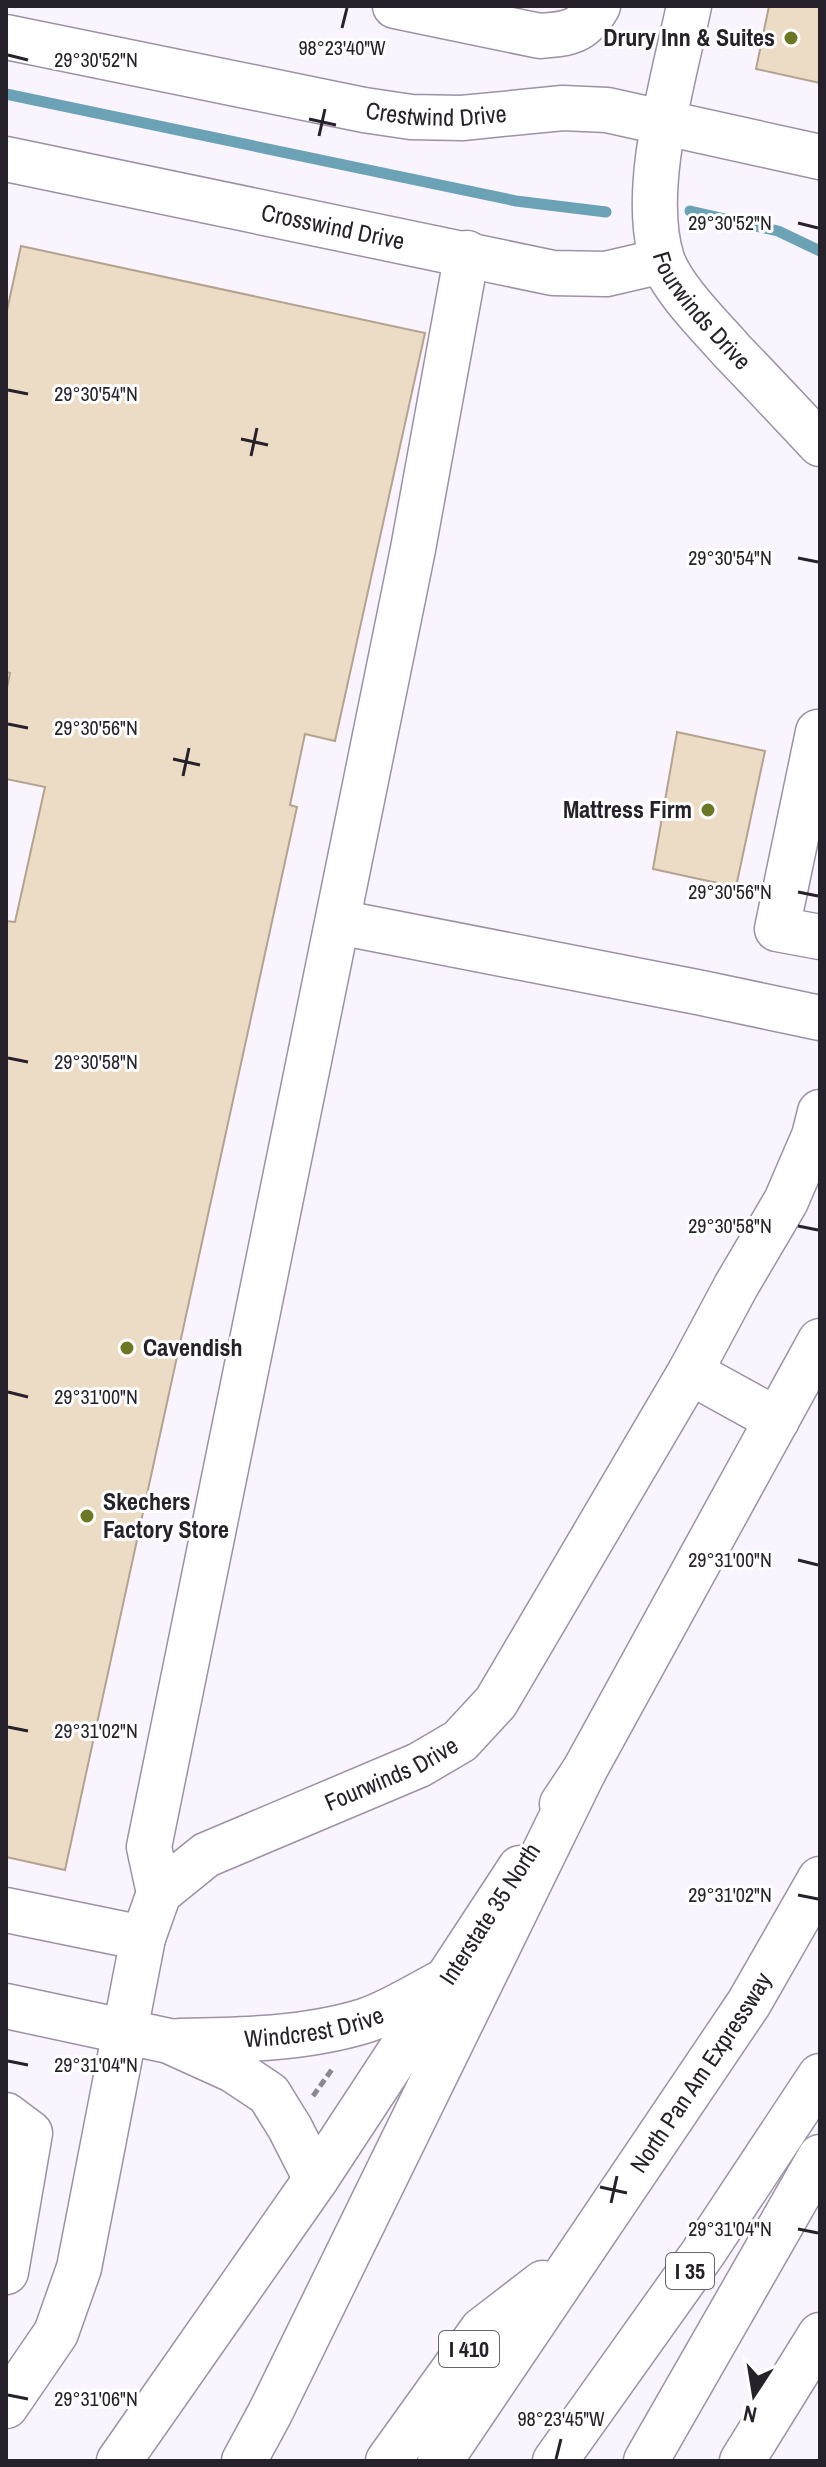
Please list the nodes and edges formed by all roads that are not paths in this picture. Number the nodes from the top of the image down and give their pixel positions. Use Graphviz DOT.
graph roads {
  1 [pos="395,6"];
  2 [pos="598,6"];
  3 [pos="689,6"];
  4 [pos="6,37"];
  5 [pos="665,122"];
  6 [pos="820,157"];
  7 [pos="6,159"];
  8 [pos="467,253"];
  9 [pos="662,261"];
  10 [pos="820,444"];
  11 [pos="820,732"];
  12 [pos="338,922"];
  13 [pos="820,937"];
  14 [pos="820,1018"];
  15 [pos="820,1112"];
  16 [pos="820,1341"];
  17 [pos="690,1372"];
  18 [pos="777,1420"];
  19 [pos="584,1771"];
  20 [pos="820,1879"];
  21 [pos="159,1893"];
  22 [pos="6,1910"];
  23 [pos="143,1938"];
  24 [pos="448,1979"];
  25 [pos="6,2006"];
  26 [pos="125,2031"];
  27 [pos="169,2041"];
  28 [pos="820,2076"];
  29 [pos="6,2115"];
  30 [pos="820,2157"];
  31 [pos="316,2179"];
  32 [pos="573,2259"];
  33 [pos="6,2272"];
  34 [pos="820,2335"];
  35 [pos="6,2406"];
  36 [pos="119,2461"];
  37 [pos="244,2461"];
  38 [pos="388,2461"];
  39 [pos="440,2461"];
  40 [pos="555,2461"];
  41 [pos="646,2461"];
  42 [pos="742,2461"];
  1 -- 2 [label="main road"];
  3 -- 5 [label="main road, Fourwinds Drive"];
  4 -- 5 [label="main road, Crestwind Drive"];
  5 -- 6 [label="main road, Crestwind Drive"];
  5 -- 9 [label="main road, Fourwinds Drive"];
  7 -- 8 [label="main road, Crosswind Drive"];
  8 -- 9 [label="main road, Crosswind Drive"];
  8 -- 12 [label="main road"];
  9 -- 10 [label="main road, Fourwinds Drive"];
  11 -- 13 [label="main road"];
  12 -- 14 [label="main road"];
  12 -- 21 [label="main road"];
  15 -- 17 [label="main road, Fourwinds Drive"];
  16 -- 18 [label="main road, Interstate 35 North"];
  17 -- 18 [label="main road"];
  17 -- 21 [label="main road, Fourwinds Drive"];
  18 -- 19 [label="main road, Interstate 35 North"];
  19 -- 24 [label="main road, Interstate 35 North"];
  19 -- 37 [label="main road"];
  20 -- 32 [label="main road, North Pan Am Expressway"];
  21 -- 23 [label="main road"];
  22 -- 23 [label="main road"];
  23 -- 26 [label="main road"];
  24 -- 27 [label="main road, Windcrest Drive"];
  24 -- 31 [label="main road, Interstate 35 North"];
  25 -- 26 [label="main road, Windcrest Drive"];
  26 -- 27 [label="main road, Windcrest Drive"];
  26 -- 35 [label="main road"];
  27 -- 31 [label="main road, Windcrest Drive"];
  28 -- 40 [label="main road, I 35"];
  29 -- 33 [label="main road"];
  30 -- 41 [label="main road"];
  31 -- 36 [label="main road, Interstate 35 North"];
  32 -- 38 [label="main road, I 410"];
  32 -- 39 [label="main road, North Pan Am Expressway"];
  34 -- 42 [label="main road"];
}
